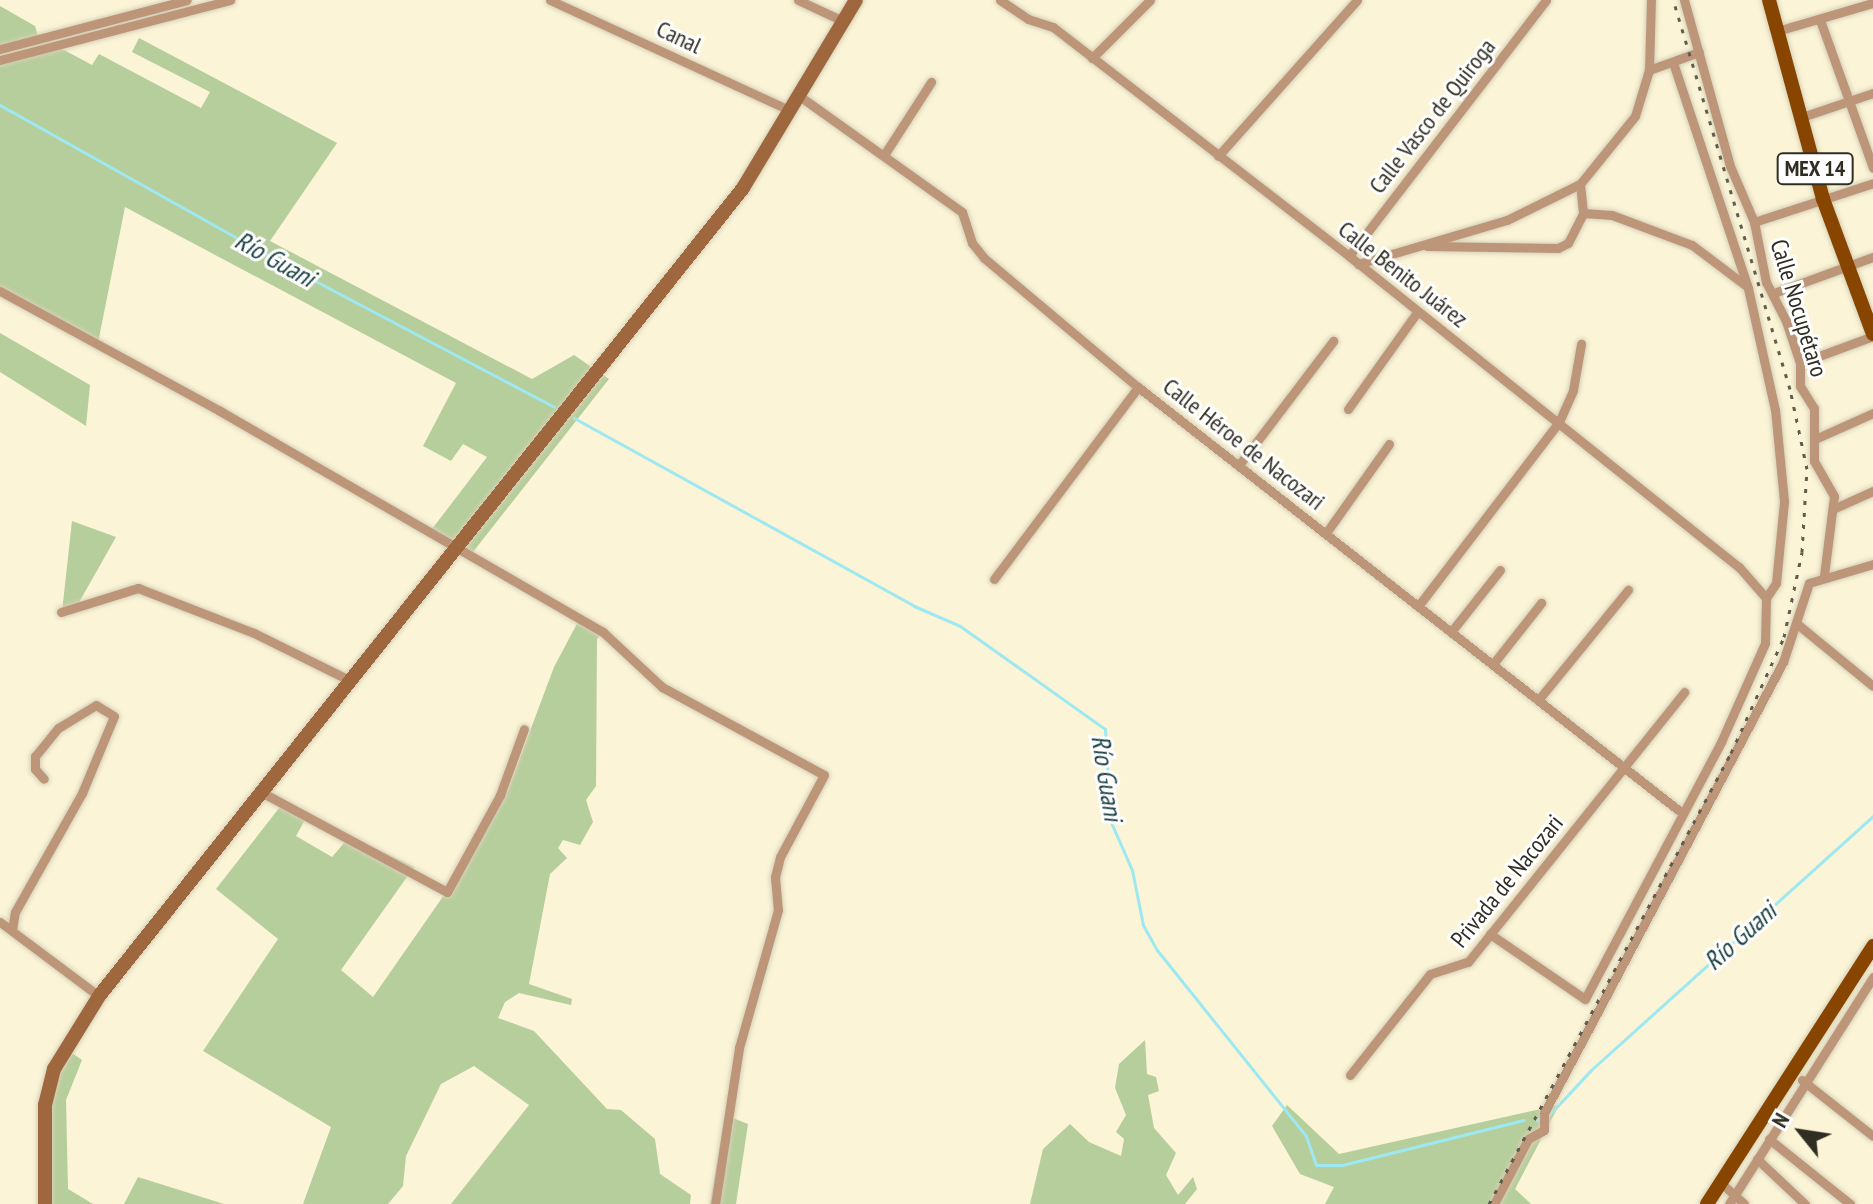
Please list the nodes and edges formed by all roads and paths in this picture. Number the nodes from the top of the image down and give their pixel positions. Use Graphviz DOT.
graph roads {
  1 [pos="187,0"];
  2 [pos="230,0"];
  3 [pos="550,0"];
  4 [pos="798,0"];
  5 [pos="856,0"];
  6 [pos="1000,0"];
  7 [pos="1150,0"];
  8 [pos="1357,0"];
  9 [pos="1546,0"];
  10 [pos="1651,0"];
  11 [pos="1684,0"];
  12 [pos="1769,0"];
  13 [pos="1871,5"];
  14 [pos="1820,20"];
  15 [pos="843,21"];
  16 [pos="103,27"];
  17 [pos="1777,31"];
  18 [pos="0,49"];
  19 [pos="1699,52"];
  20 [pos="1092,58"];
  21 [pos="0,60"];
  22 [pos="1674,65"];
  23 [pos="1649,70"];
  24 [pos="931,82"];
  25 [pos="1873,93"];
  26 [pos="798,95"];
  27 [pos="1848,102"];
  28 [pos="791,111"];
  29 [pos="1799,118"];
  30 [pos="884,155"];
  31 [pos="1218,156"];
  32 [pos="1873,168"];
  33 [pos="1873,183"];
  34 [pos="1580,184"];
  35 [pos="1823,199"];
  36 [pos="1583,213"];
  37 [pos="1754,222"];
  38 [pos="1425,246"];
  39 [pos="1349,256"];
  40 [pos="1873,257"];
  41 [pos="1358,264"];
  42 [pos="1847,264"];
  43 [pos="1748,288"];
  44 [pos="0,291"];
  45 [pos="1774,293"];
  46 [pos="1418,311"];
  47 [pos="1873,335"];
  48 [pos="1333,341"];
  49 [pos="1581,344"];
  50 [pos="1800,363"];
  51 [pos="1138,387"];
  52 [pos="1348,409"];
  53 [pos="1873,413"];
  54 [pos="1559,422"];
  55 [pos="1815,439"];
  56 [pos="1389,444"];
  57 [pos="1239,465"];
  58 [pos="1873,491"];
  59 [pos="1833,509"];
  60 [pos="1326,533"];
  61 [pos="457,550"];
  62 [pos="1873,564"];
  63 [pos="1500,570"];
  64 [pos="1824,575"];
  65 [pos="994,579"];
  66 [pos="1628,590"];
  67 [pos="1766,598"];
  68 [pos="1541,603"];
  69 [pos="1419,605"];
  70 [pos="61,612"];
  71 [pos="1796,623"];
  72 [pos="1451,632"];
  73 [pos="1493,664"];
  74 [pos="351,681"];
  75 [pos="1873,686"];
  76 [pos="1684,692"];
  77 [pos="1539,699"];
  78 [pos="524,729"];
  79 [pos="1624,768"];
  80 [pos="44,779"];
  81 [pos="263,793"];
  82 [pos="1682,813"];
  83 [pos="0,922"];
  84 [pos="12,930"];
  85 [pos="1490,934"];
  86 [pos="1873,946"];
  87 [pos="1873,977"];
  88 [pos="99,996"];
  89 [pos="1788,1073"];
  90 [pos="1350,1075"];
  91 [pos="1804,1081"];
  92 [pos="1873,1136"];
  93 [pos="1769,1139"];
  94 [pos="1757,1159"];
  95 [pos="1721,1183"];
  96 [pos="1732,1200"];
  97 [pos="45,1204"];
  98 [pos="715,1204"];
  99 [pos="1494,1204"];
  100 [pos="1707,1204"];
  101 [pos="1744,1204"];
  102 [pos="1805,1204"];
  103 [pos="1850,1204"];
  1 -- 16 [label="street"];
  2 -- 16 [label="street"];
  3 -- 28 [label="street, Canal"];
  4 -- 15 [label="street"];
  5 -- 15 [label="main road"];
  6 -- 20 [label="street, Calle Benito Juárez"];
  7 -- 20 [label="street"];
  8 -- 31 [label="street"];
  9 -- 39 [label="street, Calle Vasco de Quiroga"];
  10 -- 23 [label="street"];
  11 -- 19 [label="street, Calle Nocupétaro"];
  12 -- 17 [label="main road, MEX 14"];
  13 -- 14 [label="street"];
  14 -- 17 [label="street"];
  14 -- 27 [label="street"];
  15 -- 26 [label="main road"];
  16 -- 18 [label="street"];
  16 -- 21 [label="street"];
  17 -- 29 [label="main road, MEX 14"];
  19 -- 22 [label="street"];
  19 -- 37 [label="street, Calle Nocupétaro"];
  20 -- 31 [label="street, Calle Benito Juárez"];
  22 -- 23 [label="street"];
  22 -- 43 [label="street"];
  23 -- 34 [label="street"];
  24 -- 30 [label="street"];
  25 -- 27 [label="street"];
  26 -- 28 [label="main road"];
  26 -- 30 [label="street, Calle Héroe de Nacozari"];
  27 -- 29 [label="street"];
  27 -- 32 [label="street"];
  28 -- 61 [label="main road"];
  29 -- 35 [label="main road, MEX 14"];
  30 -- 51 [label="street, Calle Héroe de Nacozari"];
  31 -- 39 [label="street, Calle Benito Juárez"];
  33 -- 35 [label="street"];
  34 -- 36 [label="street"];
  34 -- 38 [label="street"];
  35 -- 37 [label="street"];
  35 -- 42 [label="main road, MEX 14"];
  36 -- 38 [label="street"];
  36 -- 43 [label="street"];
  37 -- 45 [label="street, Calle Nocupétaro"];
  38 -- 41 [label="street"];
  39 -- 41 [label="street, Calle Benito Juárez"];
  40 -- 42 [label="street"];
  41 -- 46 [label="street, Calle Benito Juárez"];
  42 -- 45 [label="street"];
  42 -- 47 [label="main road, MEX 14"];
  43 -- 67 [label="street"];
  44 -- 61 [label="street"];
  45 -- 50 [label="street, Calle Nocupétaro"];
  46 -- 52 [label="street"];
  46 -- 54 [label="street, Calle Benito Juárez"];
  47 -- 50 [label="street"];
  48 -- 57 [label="street"];
  49 -- 54 [label="street"];
  50 -- 55 [label="street, Calle Nocupétaro"];
  51 -- 57 [label="street, Calle Héroe de Nacozari"];
  51 -- 65 [label="street"];
  53 -- 55 [label="street"];
  54 -- 67 [label="street, Calle Benito Juárez"];
  54 -- 69 [label="street"];
  55 -- 59 [label="street, Calle Nocupétaro"];
  56 -- 60 [label="street"];
  57 -- 60 [label="street, Calle Héroe de Nacozari"];
  58 -- 59 [label="street"];
  59 -- 64 [label="street, Calle Nocupétaro"];
  60 -- 69 [label="street, Calle Héroe de Nacozari"];
  61 -- 74 [label="main road"];
  61 -- 98 [label="street"];
  62 -- 64 [label="street"];
  63 -- 72 [label="street"];
  64 -- 71 [label="street"];
  66 -- 77 [label="street"];
  67 -- 82 [label="street"];
  68 -- 73 [label="street"];
  69 -- 72 [label="street, Calle Héroe de Nacozari"];
  70 -- 74 [label="street"];
  71 -- 75 [label="street"];
  71 -- 99 [label="street"];
  72 -- 73 [label="street, Calle Héroe de Nacozari"];
  73 -- 77 [label="street, Calle Héroe de Nacozari"];
  74 -- 81 [label="main road"];
  76 -- 79 [label="street, Privada de Nacozari"];
  77 -- 79 [label="street, Calle Héroe de Nacozari"];
  78 -- 81 [label="street"];
  79 -- 82 [label="street, Calle Héroe de Nacozari"];
  79 -- 85 [label="street, Privada de Nacozari"];
  80 -- 84 [label="street"];
  81 -- 88 [label="main road"];
  82 -- 85 [label="street"];
  83 -- 84 [label="street"];
  84 -- 88 [label="street"];
  85 -- 90 [label="street, Privada de Nacozari"];
  86 -- 89 [label="main road"];
  87 -- 91 [label="street"];
  88 -- 97 [label="main road"];
  89 -- 91 [label="street"];
  89 -- 95 [label="main road"];
  91 -- 92 [label="street"];
  91 -- 93 [label="street"];
  93 -- 94 [label="street"];
  93 -- 103 [label="street"];
  94 -- 96 [label="street"];
  94 -- 102 [label="street"];
  95 -- 96 [label="street"];
  95 -- 100 [label="main road"];
  96 -- 101 [label="street"];
}
